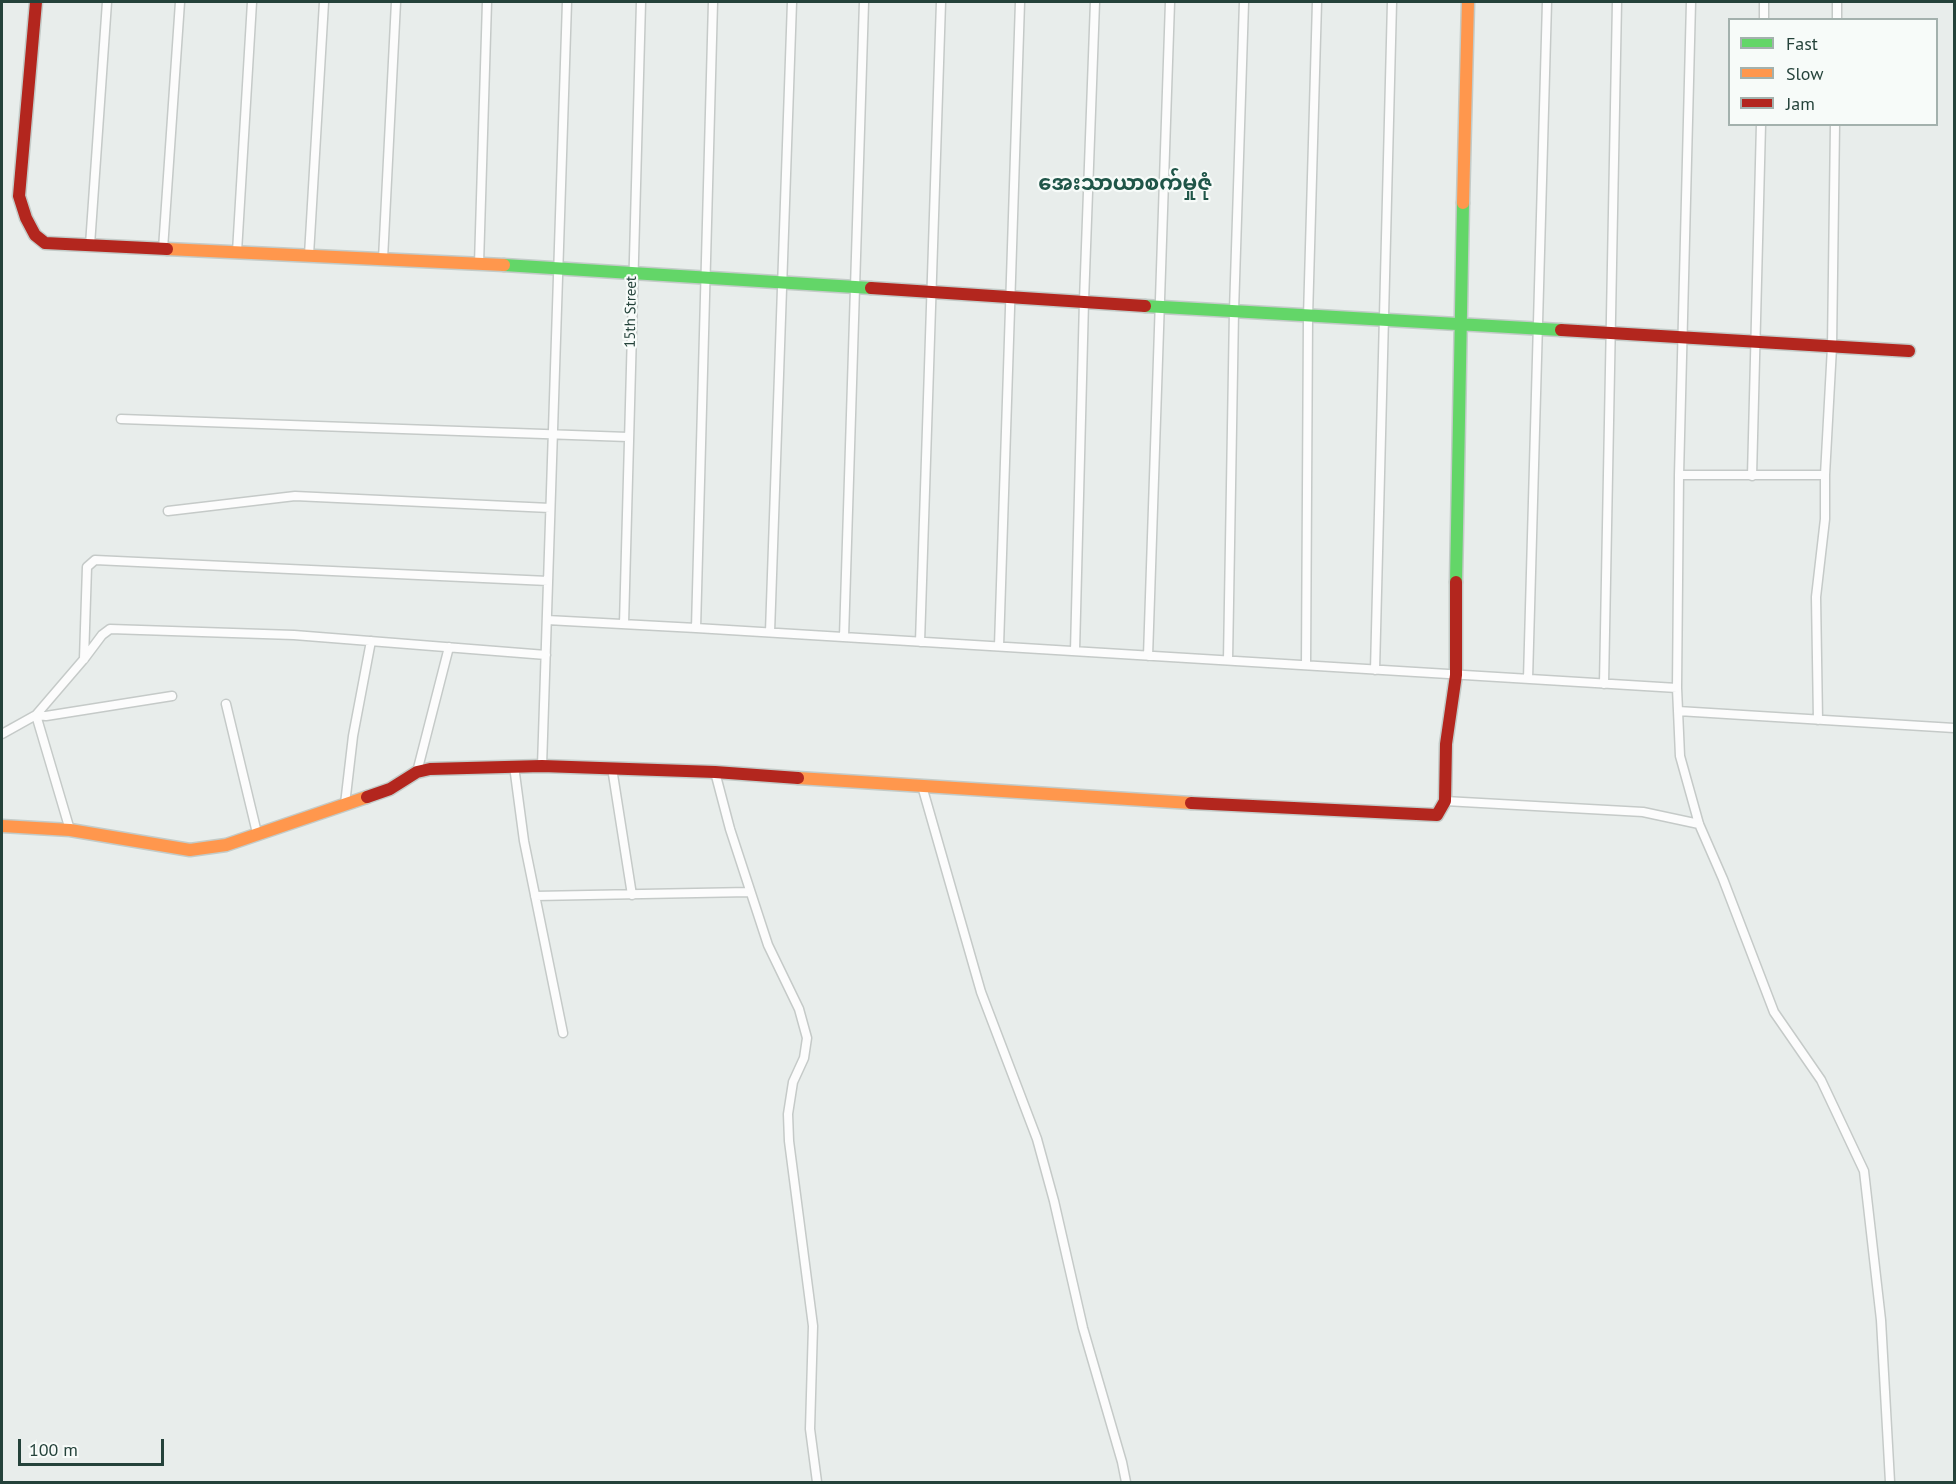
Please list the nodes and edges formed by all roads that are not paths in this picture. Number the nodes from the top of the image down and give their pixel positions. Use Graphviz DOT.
graph roads {
  1 [pos="36,2"];
  2 [pos="107,2"];
  3 [pos="180,2"];
  4 [pos="252,2"];
  5 [pos="324,2"];
  6 [pos="396,2"];
  7 [pos="487,2"];
  8 [pos="567,2"];
  9 [pos="641,2"];
  10 [pos="713,2"];
  11 [pos="792,2"];
  12 [pos="864,2"];
  13 [pos="941,2"];
  14 [pos="1020,2"];
  15 [pos="1095,2"];
  16 [pos="1170,2"];
  17 [pos="1244,2"];
  18 [pos="1317,2"];
  19 [pos="1392,2"];
  20 [pos="1468,2"];
  21 [pos="1547,2"];
  22 [pos="1617,2"];
  23 [pos="1691,2"];
  24 [pos="1764,2"];
  25 [pos="1837,2"];
  26 [pos="1764,18"];
  27 [pos="1837,18"];
  28 [pos="1761,126"];
  29 [pos="1835,126"];
  30 [pos="90,245"];
  31 [pos="163,249"];
  32 [pos="237,252"];
  33 [pos="309,255"];
  34 [pos="383,259"];
  35 [pos="479,264"];
  36 [pos="557,268"];
  37 [pos="632,272"];
  38 [pos="705,277"];
  39 [pos="781,282"];
  40 [pos="856,286"];
  41 [pos="933,292"];
  42 [pos="1012,297"];
  43 [pos="1084,301"];
  44 [pos="1160,306"];
  45 [pos="1234,311"];
  46 [pos="1308,317"];
  47 [pos="1384,319"];
  48 [pos="1461,324"];
  49 [pos="1539,329"];
  50 [pos="1612,333"];
  51 [pos="1684,339"];
  52 [pos="1756,342"];
  53 [pos="1832,347"];
  54 [pos="1909,351"];
  55 [pos="121,419"];
  56 [pos="553,433"];
  57 [pos="628,436"];
  58 [pos="1679,475"];
  59 [pos="1825,475"];
  60 [pos="1752,476"];
  61 [pos="550,508"];
  62 [pos="168,511"];
  63 [pos="549,581"];
  64 [pos="548,620"];
  65 [pos="624,624"];
  66 [pos="696,628"];
  67 [pos="770,632"];
  68 [pos="844,637"];
  69 [pos="370,641"];
  70 [pos="920,642"];
  71 [pos="999,646"];
  72 [pos="449,647"];
  73 [pos="1075,651"];
  74 [pos="546,655"];
  75 [pos="1148,656"];
  76 [pos="84,659"];
  77 [pos="1228,660"];
  78 [pos="1306,665"];
  79 [pos="1375,670"];
  80 [pos="1456,675"];
  81 [pos="1528,679"];
  82 [pos="1604,684"];
  83 [pos="1677,688"];
  84 [pos="172,696"];
  85 [pos="226,704"];
  86 [pos="1678,711"];
  87 [pos="36,715"];
  88 [pos="1818,720"];
  89 [pos="1954,728"];
  90 [pos="2,734"];
  91 [pos="514,766"];
  92 [pos="542,766"];
  93 [pos="612,768"];
  94 [pos="417,772"];
  95 [pos="715,772"];
  96 [pos="922,786"];
  97 [pos="1445,801"];
  98 [pos="345,804"];
  99 [pos="1699,824"];
  100 [pos="2,826"];
  101 [pos="70,830"];
  102 [pos="257,833"];
  103 [pos="750,892"];
  104 [pos="632,895"];
  105 [pos="535,896"];
  106 [pos="563,1033"];
  107 [pos="817,1482"];
  108 [pos="1126,1482"];
  109 [pos="1890,1482"];
  1 -- 30 [label="street"];
  2 -- 30 [label="street"];
  3 -- 31 [label="street"];
  4 -- 32 [label="street"];
  5 -- 33 [label="street"];
  6 -- 34 [label="street"];
  7 -- 35 [label="street"];
  8 -- 36 [label="street"];
  9 -- 37 [label="street, 15th Street"];
  10 -- 38 [label="street"];
  11 -- 39 [label="street"];
  12 -- 40 [label="street"];
  13 -- 41 [label="street"];
  14 -- 42 [label="street"];
  15 -- 43 [label="street"];
  16 -- 44 [label="street"];
  17 -- 45 [label="street"];
  18 -- 46 [label="street"];
  19 -- 47 [label="street"];
  20 -- 48 [label="street"];
  21 -- 49 [label="street"];
  22 -- 50 [label="street"];
  23 -- 51 [label="street"];
  24 -- 26 [label="street"];
  25 -- 27 [label="street"];
  28 -- 52 [label="street"];
  29 -- 53 [label="street"];
  30 -- 31 [label="street"];
  31 -- 32 [label="street"];
  32 -- 33 [label="street"];
  33 -- 34 [label="street"];
  34 -- 35 [label="street"];
  35 -- 36 [label="street"];
  36 -- 37 [label="street"];
  36 -- 56 [label="street"];
  37 -- 38 [label="street"];
  37 -- 57 [label="street, 15th Street"];
  38 -- 39 [label="street"];
  38 -- 66 [label="street"];
  39 -- 40 [label="street"];
  39 -- 67 [label="street"];
  40 -- 41 [label="street"];
  40 -- 68 [label="street"];
  41 -- 42 [label="street"];
  41 -- 70 [label="street"];
  42 -- 43 [label="street"];
  42 -- 71 [label="street"];
  43 -- 44 [label="street"];
  43 -- 73 [label="street"];
  44 -- 45 [label="street"];
  44 -- 75 [label="street"];
  45 -- 46 [label="street"];
  45 -- 77 [label="street"];
  46 -- 47 [label="street"];
  46 -- 78 [label="street"];
  47 -- 48 [label="street"];
  47 -- 79 [label="street"];
  48 -- 49 [label="street"];
  48 -- 80 [label="street"];
  49 -- 50 [label="street"];
  49 -- 81 [label="street"];
  50 -- 51 [label="street"];
  50 -- 82 [label="street"];
  51 -- 52 [label="street"];
  51 -- 58 [label="street"];
  52 -- 53 [label="street"];
  52 -- 60 [label="street"];
  53 -- 54 [label="street"];
  53 -- 59 [label="street"];
  55 -- 56 [label="street"];
  56 -- 57 [label="street"];
  56 -- 61 [label="street"];
  57 -- 65 [label="street, 15th Street"];
  58 -- 60 [label="street"];
  58 -- 83 [label="street"];
  59 -- 60 [label="street"];
  59 -- 88 [label="street"];
  61 -- 62 [label="street"];
  61 -- 63 [label="street"];
  63 -- 64 [label="street"];
  63 -- 76 [label="street"];
  64 -- 65 [label="street"];
  64 -- 74 [label="street"];
  65 -- 66 [label="street"];
  66 -- 67 [label="street"];
  67 -- 68 [label="street"];
  68 -- 70 [label="street"];
  69 -- 72 [label="street"];
  69 -- 76 [label="street"];
  69 -- 98 [label="street"];
  70 -- 71 [label="street"];
  71 -- 73 [label="street"];
  72 -- 74 [label="street"];
  72 -- 94 [label="street"];
  73 -- 75 [label="street"];
  74 -- 92 [label="street"];
  75 -- 77 [label="street"];
  76 -- 87 [label="street"];
  77 -- 78 [label="street"];
  78 -- 79 [label="street"];
  79 -- 80 [label="street"];
  80 -- 81 [label="street"];
  80 -- 97 [label="street"];
  81 -- 82 [label="street"];
  82 -- 83 [label="street"];
  83 -- 86 [label="street"];
  84 -- 87 [label="street"];
  85 -- 102 [label="street"];
  86 -- 88 [label="street"];
  86 -- 99 [label="street"];
  87 -- 90 [label="street"];
  87 -- 101 [label="street"];
  88 -- 89 [label="street"];
  91 -- 92 [label="street"];
  91 -- 94 [label="street"];
  91 -- 105 [label="street"];
  92 -- 93 [label="street"];
  93 -- 95 [label="street"];
  93 -- 104 [label="street"];
  94 -- 98 [label="street"];
  95 -- 96 [label="street"];
  95 -- 103 [label="street"];
  96 -- 97 [label="street"];
  96 -- 108 [label="street"];
  97 -- 99 [label="street"];
  98 -- 102 [label="street"];
  99 -- 109 [label="street"];
  100 -- 101 [label="street"];
  101 -- 102 [label="street"];
  103 -- 104 [label="street"];
  103 -- 107 [label="street"];
  104 -- 105 [label="street"];
  105 -- 106 [label="street"];
}
